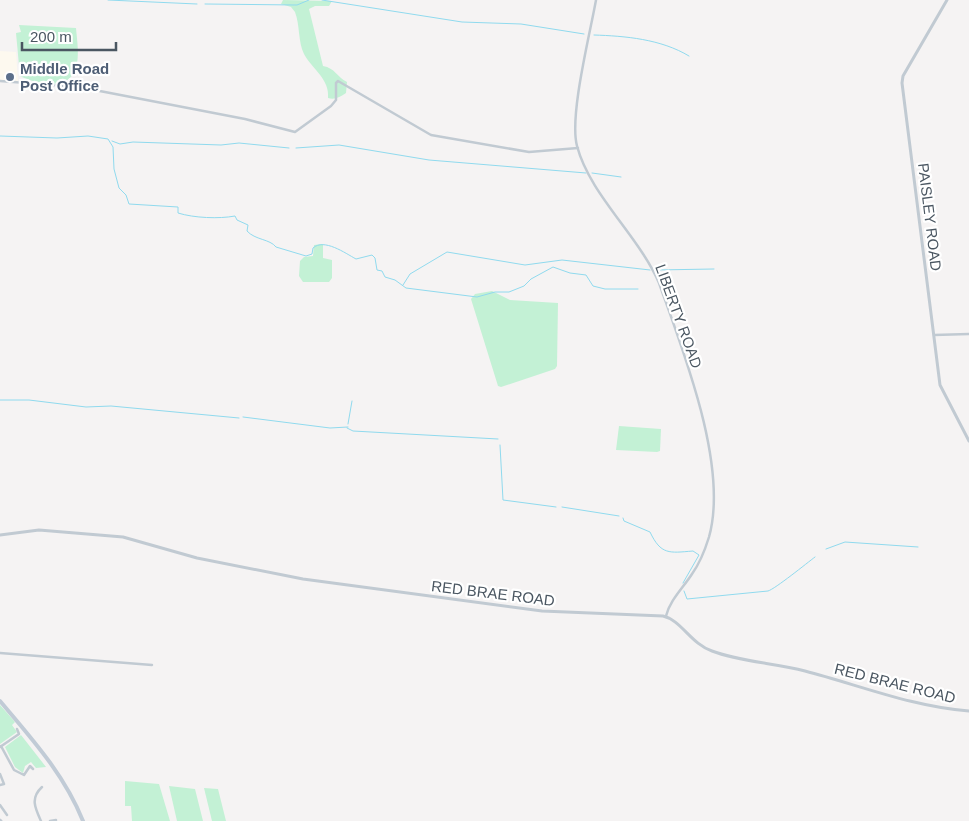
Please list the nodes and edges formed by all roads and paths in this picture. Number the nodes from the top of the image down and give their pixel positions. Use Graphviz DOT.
graph roads {
  1 [pos="596,0"];
  2 [pos="947,0"];
  3 [pos="0,81"];
  4 [pos="578,148"];
  5 [pos="969,334"];
  6 [pos="934,336"];
  7 [pos="969,441"];
  8 [pos="0,534"];
  9 [pos="666,616"];
  10 [pos="0,653"];
  11 [pos="152,665"];
  12 [pos="0,701"];
  13 [pos="969,711"];
  14 [pos="17,729"];
  15 [pos="1,746"];
  16 [pos="33,770"];
  17 [pos="0,774"];
  18 [pos="0,785"];
  19 [pos="42,787"];
  20 [pos="0,805"];
  21 [pos="7,815"];
  22 [pos="56,820"];
  23 [pos="41,821"];
  24 [pos="51,821"];
  25 [pos="82,821"];
  1 -- 4 [label="street, LIBERTY ROAD"];
  2 -- 6 [label="street, PAISLEY ROAD"];
  3 -- 4 [label="street"];
  4 -- 9 [label="street, LIBERTY ROAD"];
  5 -- 6 [label="street"];
  6 -- 7 [label="street, PAISLEY ROAD"];
  8 -- 9 [label="street, RED BRAE ROAD"];
  9 -- 13 [label="street, RED BRAE ROAD"];
  10 -- 11 [label="street"];
  12 -- 25 [label="main road"];
  14 -- 15 [label="street"];
  15 -- 16 [label="street"];
  17 -- 18 [label="street"];
  19 -- 23 [label="street"];
  20 -- 21 [label="street"];
  22 -- 24 [label="street"];
}
